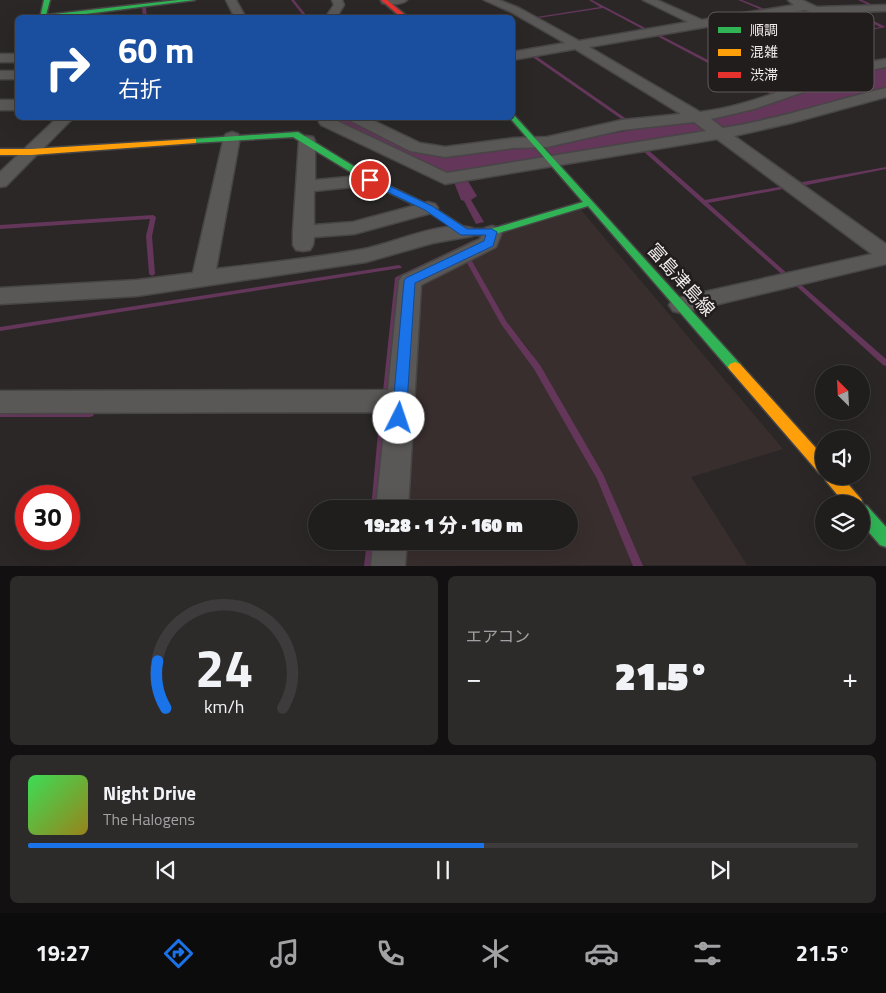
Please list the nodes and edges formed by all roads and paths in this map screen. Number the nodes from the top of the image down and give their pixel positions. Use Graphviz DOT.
graph roads {
  1 [pos="47,0"];
  2 [pos="192,0"];
  3 [pos="231,0"];
  4 [pos="337,0"];
  5 [pos="402,0"];
  6 [pos="489,0"];
  7 [pos="648,0"];
  8 [pos="793,0"];
  9 [pos="385,1"];
  10 [pos="806,6"];
  11 [pos="886,8"];
  12 [pos="854,10"];
  13 [pos="771,12"];
  14 [pos="858,12"];
  15 [pos="43,15"];
  16 [pos="61,15"];
  17 [pos="239,15"];
  18 [pos="332,15"];
  19 [pos="402,15"];
  20 [pos="708,23"];
  21 [pos="700,24"];
  22 [pos="541,26"];
  23 [pos="522,27"];
  24 [pos="578,45"];
  25 [pos="515,56"];
  26 [pos="0,58"];
  27 [pos="15,58"];
  28 [pos="0,75"];
  29 [pos="15,75"];
  30 [pos="789,92"];
  31 [pos="886,92"];
  32 [pos="0,105"];
  33 [pos="15,105"];
  34 [pos="515,118"];
  35 [pos="698,118"];
  36 [pos="63,120"];
  37 [pos="319,120"];
  38 [pos="361,120"];
  39 [pos="718,131"];
  40 [pos="232,137"];
  41 [pos="301,138"];
  42 [pos="538,143"];
  43 [pos="0,152"];
  44 [pos="31,152"];
  45 [pos="552,161"];
  46 [pos="370,180"];
  47 [pos="0,182"];
  48 [pos="304,186"];
  49 [pos="589,203"];
  50 [pos="428,208"];
  51 [pos="303,232"];
  52 [pos="464,232"];
  53 [pos="492,232"];
  54 [pos="886,256"];
  55 [pos="303,264"];
  56 [pos="202,278"];
  57 [pos="0,296"];
  58 [pos="681,305"];
  59 [pos="401,401"];
  60 [pos="0,402"];
  61 [pos="815,458"];
  62 [pos="839,485"];
  63 [pos="847,495"];
  64 [pos="393,500"];
  65 [pos="870,520"];
  66 [pos="886,539"];
  67 [pos="389,550"];
  68 [pos="388,566"];
  1 -- 15 [label="street"];
  2 -- 16 [label="street"];
  3 -- 17 [label="street"];
  4 -- 18 [label="street"];
  5 -- 9 [label="street"];
  6 -- 22 [label="street"];
  7 -- 21 [label="street"];
  8 -- 10 [label="street"];
  9 -- 19 [label="street"];
  10 -- 12 [label="street"];
  10 -- 13 [label="street"];
  11 -- 12 [label="street"];
  12 -- 14 [label="street"];
  20 -- 21 [label="street"];
  21 -- 24 [label="street"];
  22 -- 23 [label="street"];
  22 -- 24 [label="street"];
  24 -- 25 [label="street"];
  24 -- 35 [label="street"];
  26 -- 27 [label="street"];
  28 -- 29 [label="street"];
  30 -- 35 [label="street"];
  31 -- 39 [label="street"];
  32 -- 33 [label="street"];
  34 -- 42 [label="street, 富島津島線"];
  35 -- 39 [label="street"];
  35 -- 42 [label="street"];
  36 -- 44 [label="street"];
  37 -- 41 [label="street"];
  37 -- 45 [label="street"];
  38 -- 42 [label="street"];
  39 -- 45 [label="street"];
  39 -- 54 [label="street"];
  40 -- 41 [label="street"];
  40 -- 44 [label="street"];
  40 -- 56 [label="street"];
  41 -- 46 [label="street"];
  41 -- 48 [label="street"];
  42 -- 45 [label="street, 富島津島線"];
  43 -- 44 [label="street"];
  44 -- 47 [label="street"];
  45 -- 49 [label="street, 富島津島線"];
  46 -- 48 [label="street"];
  46 -- 50 [label="street"];
  48 -- 51 [label="street"];
  49 -- 53 [label="street"];
  49 -- 58 [label="street, 富島津島線"];
  50 -- 51 [label="street"];
  50 -- 52 [label="street"];
  51 -- 55 [label="street"];
  52 -- 53 [label="street"];
  52 -- 55 [label="street"];
  53 -- 59 [label="street"];
  54 -- 58 [label="street"];
  55 -- 56 [label="street"];
  56 -- 57 [label="street"];
  58 -- 61 [label="street, 富島津島線"];
  59 -- 60 [label="street"];
  59 -- 64 [label="street"];
  62 -- 63 [label="street"];
  65 -- 66 [label="street"];
  67 -- 68 [label="street"];
}
